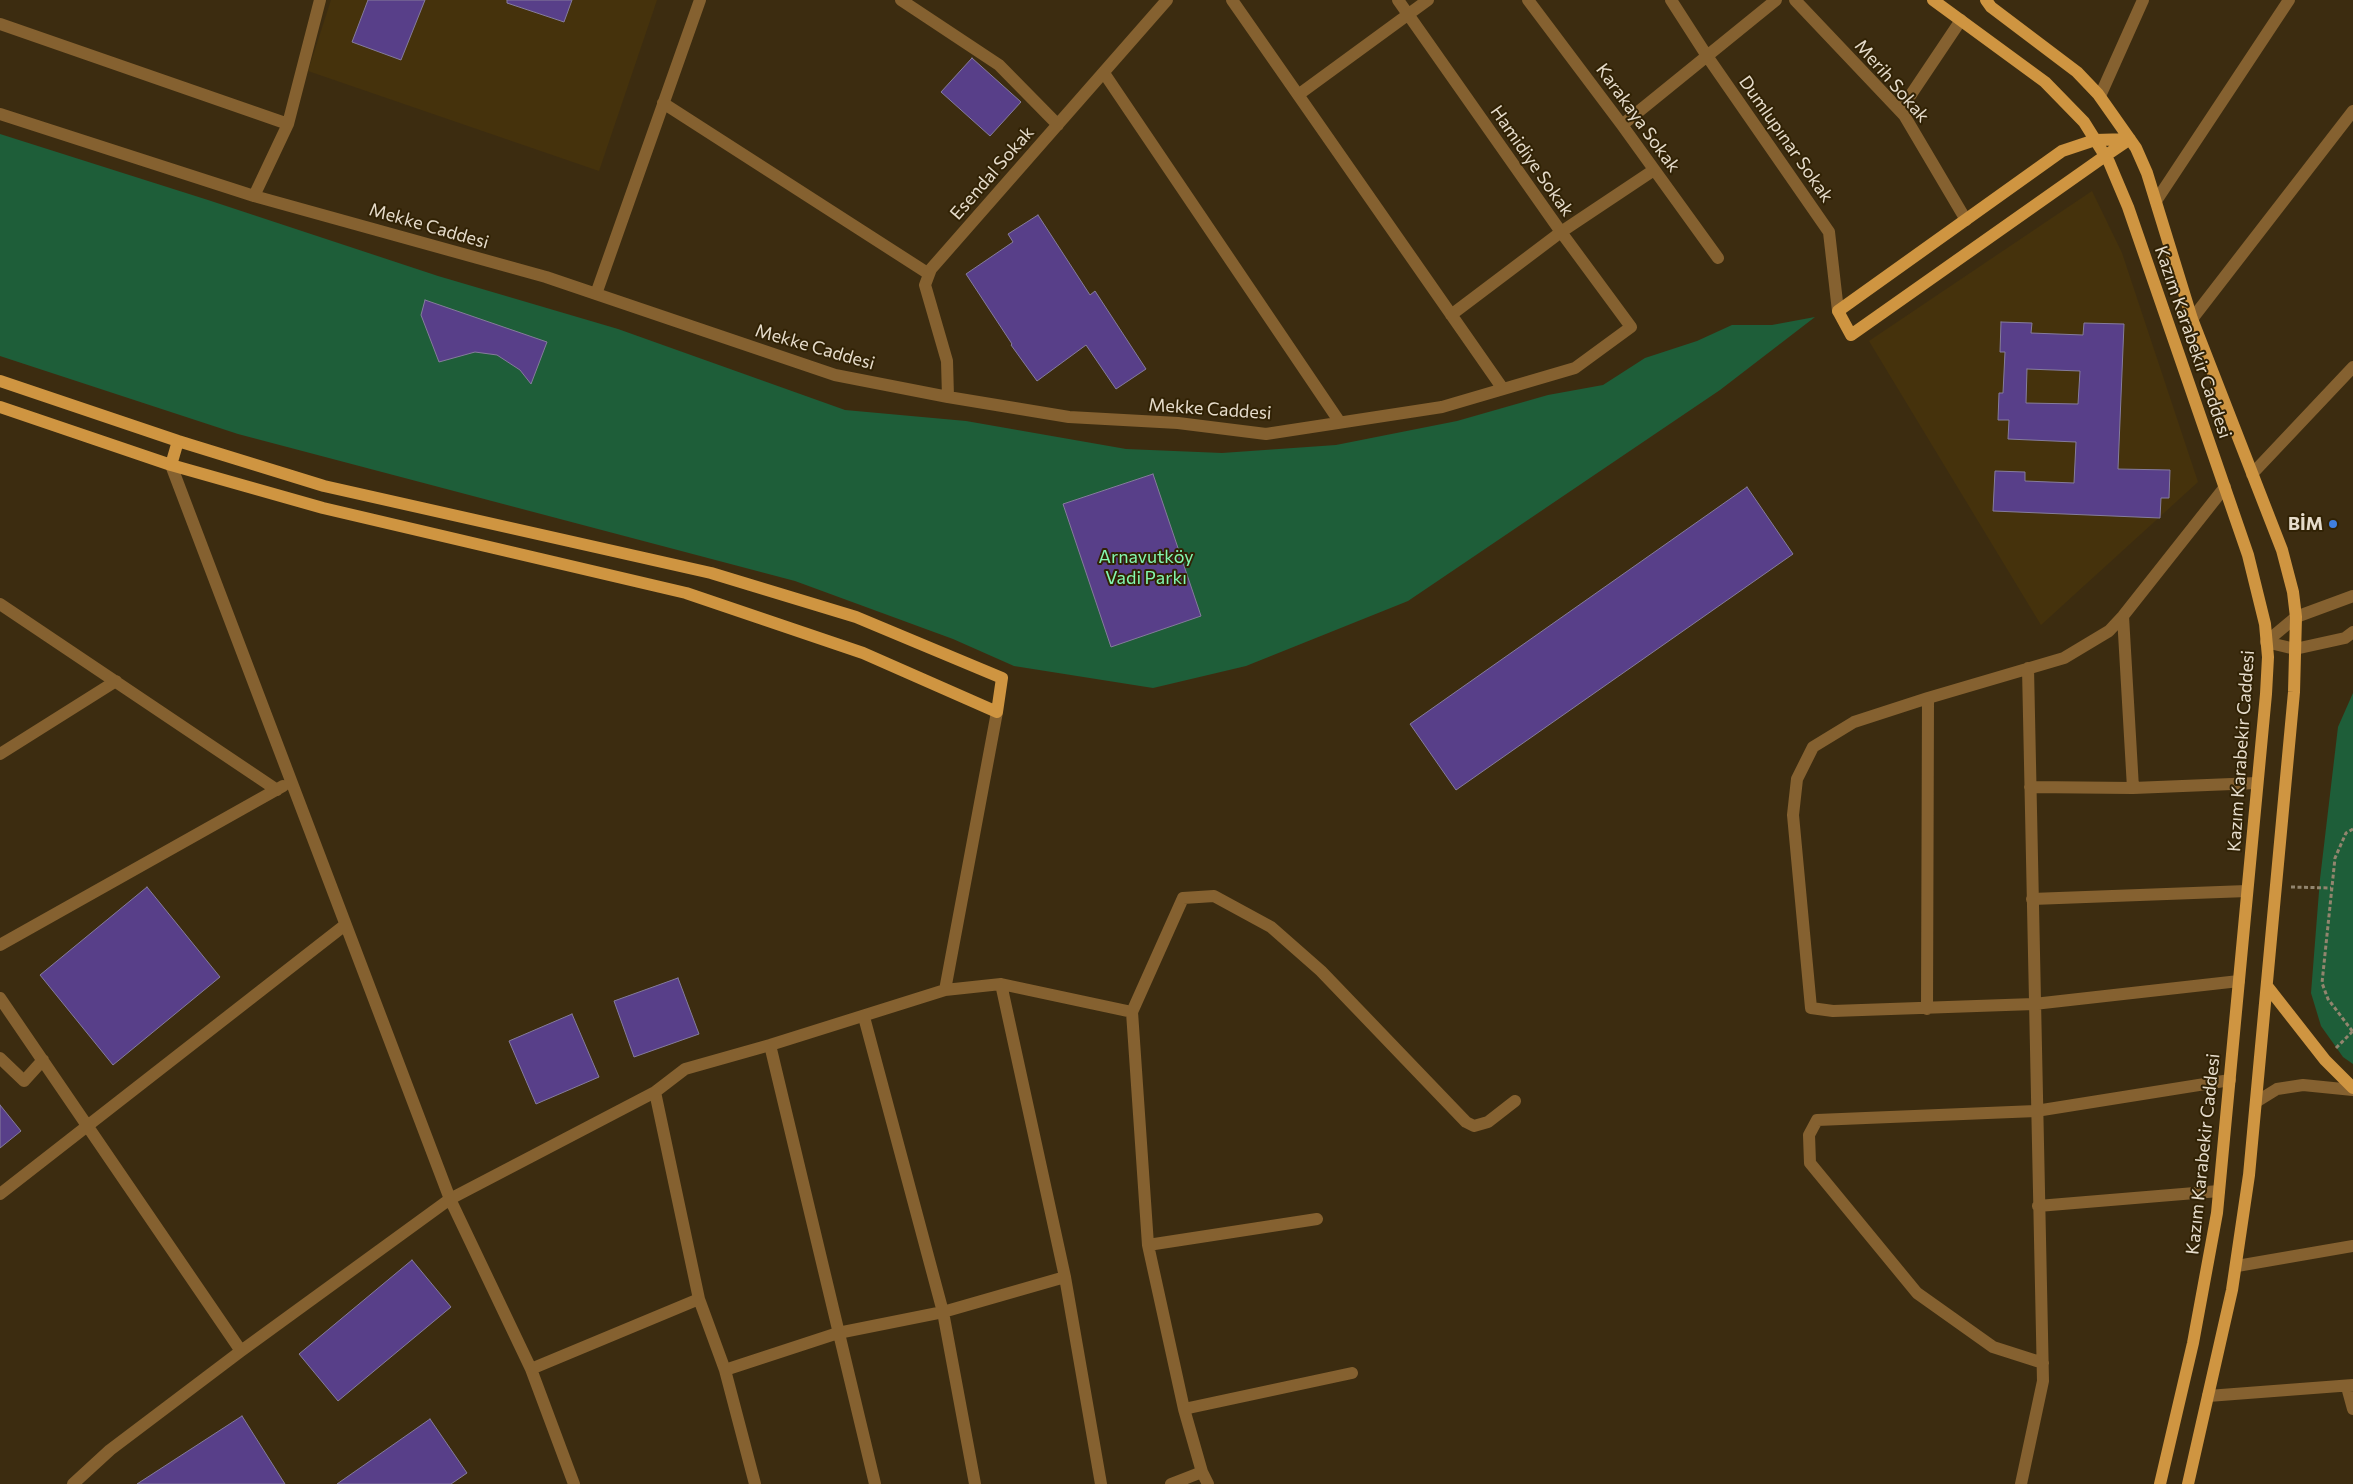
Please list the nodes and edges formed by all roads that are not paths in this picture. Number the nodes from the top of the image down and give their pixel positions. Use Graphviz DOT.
graph roads {
  1 [pos="320,0"];
  2 [pos="700,0"];
  3 [pos="901,0"];
  4 [pos="1167,0"];
  5 [pos="1232,0"];
  6 [pos="1398,0"];
  7 [pos="1428,0"];
  8 [pos="1528,0"];
  9 [pos="1671,0"];
  10 [pos="1776,0"];
  11 [pos="1796,0"];
  12 [pos="1933,0"];
  13 [pos="1986,0"];
  14 [pos="2143,0"];
  15 [pos="2289,0"];
  16 [pos="1407,14"];
  17 [pos="1961,20"];
  18 [pos="0,24"];
  19 [pos="1707,56"];
  20 [pos="1104,73"];
  21 [pos="1298,95"];
  22 [pos="2100,96"];
  23 [pos="664,103"];
  24 [pos="1900,111"];
  25 [pos="2353,111"];
  26 [pos="0,114"];
  27 [pos="288,124"];
  28 [pos="1058,125"];
  29 [pos="1622,125"];
  30 [pos="2130,139"];
  31 [pos="2095,140"];
  32 [pos="2105,156"];
  33 [pos="1654,170"];
  34 [pos="254,196"];
  35 [pos="2156,201"];
  36 [pos="1966,220"];
  37 [pos="1561,232"];
  38 [pos="1718,258"];
  39 [pos="929,274"];
  40 [pos="596,294"];
  41 [pos="1838,311"];
  42 [pos="1451,314"];
  43 [pos="2192,319"];
  44 [pos="1631,327"];
  45 [pos="2353,368"];
  46 [pos="0,381"];
  47 [pos="1503,389"];
  48 [pos="948,397"];
  49 [pos="0,407"];
  50 [pos="1339,421"];
  51 [pos="178,441"];
  52 [pos="170,465"];
  53 [pos="2252,474"];
  54 [pos="2225,487"];
  55 [pos="2353,596"];
  56 [pos="0,604"];
  57 [pos="2123,616"];
  58 [pos="2296,617"];
  59 [pos="2353,632"];
  60 [pos="2266,642"];
  61 [pos="2296,650"];
  62 [pos="2028,668"];
  63 [pos="116,682"];
  64 [pos="1928,698"];
  65 [pos="997,712"];
  66 [pos="0,754"];
  67 [pos="291,782"];
  68 [pos="2257,783"];
  69 [pos="2030,787"];
  70 [pos="2133,788"];
  71 [pos="277,790"];
  72 [pos="2247,891"];
  73 [pos="2032,899"];
  74 [pos="345,925"];
  75 [pos="0,945"];
  76 [pos="2239,981"];
  77 [pos="1001,984"];
  78 [pos="2266,986"];
  79 [pos="945,990"];
  80 [pos="0,998"];
  81 [pos="2034,1004"];
  82 [pos="1927,1009"];
  83 [pos="1132,1012"];
  84 [pos="864,1017"];
  85 [pos="770,1046"];
  86 [pos="0,1058"];
  87 [pos="43,1060"];
  88 [pos="2230,1080"];
  89 [pos="2353,1089"];
  90 [pos="654,1092"];
  91 [pos="1515,1101"];
  92 [pos="2256,1102"];
  93 [pos="2036,1110"];
  94 [pos="87,1126"];
  95 [pos="2219,1191"];
  96 [pos="0,1194"];
  97 [pos="450,1199"];
  98 [pos="2038,1206"];
  99 [pos="1316,1219"];
  100 [pos="1148,1245"];
  101 [pos="2353,1246"];
  102 [pos="2237,1266"];
  103 [pos="1064,1277"];
  104 [pos="699,1300"];
  105 [pos="942,1312"];
  106 [pos="838,1333"];
  107 [pos="241,1352"];
  108 [pos="2043,1363"];
  109 [pos="530,1369"];
  110 [pos="725,1370"];
  111 [pos="1352,1374"];
  112 [pos="2350,1386"];
  113 [pos="2208,1396"];
  114 [pos="1184,1409"];
  115 [pos="2353,1409"];
  116 [pos="1205,1478"];
  117 [pos="73,1484"];
  118 [pos="574,1484"];
  119 [pos="755,1484"];
  120 [pos="875,1484"];
  121 [pos="975,1484"];
  122 [pos="1101,1484"];
  123 [pos="1171,1484"];
  124 [pos="2021,1484"];
  125 [pos="2160,1484"];
  126 [pos="2188,1484"];
  1 -- 27 [label="street"];
  2 -- 23 [label="street"];
  3 -- 28 [label="street"];
  4 -- 20 [label="street, Esendal Sokak"];
  5 -- 21 [label="street"];
  6 -- 16 [label="street, Hamidiye Sokak"];
  7 -- 16 [label="street"];
  8 -- 29 [label="street, Karakaya Sokak"];
  9 -- 19 [label="street, Dumlupınar Sokak"];
  10 -- 19 [label="street"];
  11 -- 24 [label="street, Merih Sokak"];
  12 -- 17 [label="main road, Kazım Karabekir Caddesi"];
  13 -- 22 [label="main road, Kazım Karabekir Caddesi"];
  14 -- 22 [label="street"];
  15 -- 35 [label="street"];
  16 -- 21 [label="street"];
  16 -- 37 [label="street, Hamidiye Sokak"];
  17 -- 24 [label="street"];
  17 -- 31 [label="main road, Kazım Karabekir Caddesi"];
  18 -- 27 [label="street"];
  19 -- 29 [label="street"];
  19 -- 41 [label="street, Dumlupınar Sokak"];
  20 -- 28 [label="street, Esendal Sokak"];
  20 -- 50 [label="street"];
  21 -- 42 [label="street"];
  22 -- 30 [label="main road, Kazım Karabekir Caddesi"];
  23 -- 39 [label="street"];
  23 -- 40 [label="street"];
  24 -- 36 [label="street, Merih Sokak"];
  25 -- 43 [label="street"];
  26 -- 34 [label="street, Mekke Caddesi"];
  27 -- 34 [label="street"];
  28 -- 39 [label="street, Esendal Sokak"];
  29 -- 33 [label="street, Karakaya Sokak"];
  30 -- 31 [label="main road"];
  30 -- 32 [label="main road"];
  30 -- 35 [label="main road, Kazım Karabekir Caddesi"];
  31 -- 32 [label="main road, Kazım Karabekir Caddesi"];
  31 -- 36 [label="main road"];
  32 -- 41 [label="main road"];
  32 -- 54 [label="main road, Kazım Karabekir Caddesi"];
  33 -- 37 [label="street"];
  33 -- 38 [label="street, Karakaya Sokak"];
  34 -- 40 [label="street, Mekke Caddesi"];
  35 -- 43 [label="main road, Kazım Karabekir Caddesi"];
  36 -- 41 [label="main road"];
  37 -- 42 [label="street"];
  37 -- 44 [label="street, Hamidiye Sokak"];
  39 -- 48 [label="street"];
  40 -- 48 [label="street, Mekke Caddesi"];
  42 -- 47 [label="street"];
  43 -- 53 [label="main road, Kazım Karabekir Caddesi"];
  44 -- 47 [label="street, Mekke Caddesi"];
  45 -- 53 [label="street"];
  46 -- 51 [label="main road"];
  47 -- 50 [label="street, Mekke Caddesi"];
  48 -- 50 [label="street, Mekke Caddesi"];
  49 -- 52 [label="main road"];
  51 -- 52 [label="main road"];
  51 -- 65 [label="main road"];
  52 -- 65 [label="main road"];
  52 -- 67 [label="street"];
  53 -- 58 [label="main road, Kazım Karabekir Caddesi"];
  54 -- 57 [label="street"];
  54 -- 60 [label="main road, Kazım Karabekir Caddesi"];
  55 -- 58 [label="street"];
  56 -- 63 [label="street"];
  57 -- 62 [label="street"];
  57 -- 70 [label="street"];
  58 -- 60 [label="street"];
  58 -- 61 [label="main road, Kazım Karabekir Caddesi"];
  59 -- 61 [label="street"];
  60 -- 61 [label="street"];
  60 -- 68 [label="main road, Kazım Karabekir Caddesi"];
  61 -- 78 [label="main road, Kazım Karabekir Caddesi"];
  62 -- 64 [label="street"];
  62 -- 69 [label="street"];
  63 -- 66 [label="street"];
  63 -- 71 [label="street"];
  64 -- 82 [label="street"];
  64 -- 82 [label="street"];
  65 -- 79 [label="street"];
  67 -- 71 [label="street"];
  67 -- 74 [label="street"];
  68 -- 70 [label="street"];
  68 -- 72 [label="main road, Kazım Karabekir Caddesi"];
  69 -- 70 [label="street"];
  69 -- 73 [label="street"];
  71 -- 75 [label="street"];
  72 -- 73 [label="street"];
  72 -- 76 [label="main road, Kazım Karabekir Caddesi"];
  73 -- 81 [label="street"];
  74 -- 94 [label="street"];
  74 -- 97 [label="street"];
  76 -- 81 [label="street"];
  76 -- 88 [label="main road, Kazım Karabekir Caddesi"];
  77 -- 79 [label="street"];
  77 -- 83 [label="street"];
  77 -- 103 [label="street"];
  78 -- 89 [label="main road"];
  78 -- 92 [label="main road, Kazım Karabekir Caddesi"];
  79 -- 84 [label="street"];
  80 -- 87 [label="street"];
  81 -- 82 [label="street"];
  81 -- 93 [label="street"];
  83 -- 91 [label="street"];
  83 -- 100 [label="street"];
  84 -- 85 [label="street"];
  84 -- 105 [label="street"];
  85 -- 90 [label="street"];
  85 -- 106 [label="street"];
  86 -- 87 [label="street"];
  87 -- 94 [label="street"];
  88 -- 93 [label="street"];
  88 -- 95 [label="main road, Kazım Karabekir Caddesi"];
  89 -- 92 [label="street"];
  90 -- 97 [label="street"];
  90 -- 104 [label="street"];
  92 -- 102 [label="main road, Kazım Karabekir Caddesi"];
  93 -- 98 [label="street"];
  93 -- 108 [label="street"];
  94 -- 96 [label="street"];
  94 -- 107 [label="street"];
  95 -- 98 [label="street"];
  95 -- 125 [label="main road, Kazım Karabekir Caddesi"];
  97 -- 107 [label="street"];
  97 -- 109 [label="street"];
  98 -- 108 [label="street"];
  99 -- 100 [label="street"];
  100 -- 114 [label="street"];
  101 -- 102 [label="street"];
  102 -- 113 [label="main road, Kazım Karabekir Caddesi"];
  103 -- 105 [label="street"];
  103 -- 122 [label="street"];
  104 -- 109 [label="street"];
  104 -- 110 [label="street"];
  105 -- 106 [label="street"];
  105 -- 121 [label="street"];
  106 -- 110 [label="street"];
  106 -- 120 [label="street"];
  107 -- 117 [label="street"];
  108 -- 124 [label="street"];
  109 -- 118 [label="street"];
  110 -- 119 [label="street"];
  111 -- 114 [label="street"];
  112 -- 113 [label="street"];
  112 -- 115 [label="street"];
  113 -- 126 [label="main road, Kazım Karabekir Caddesi"];
  114 -- 116 [label="street"];
  116 -- 123 [label="street"];
}
